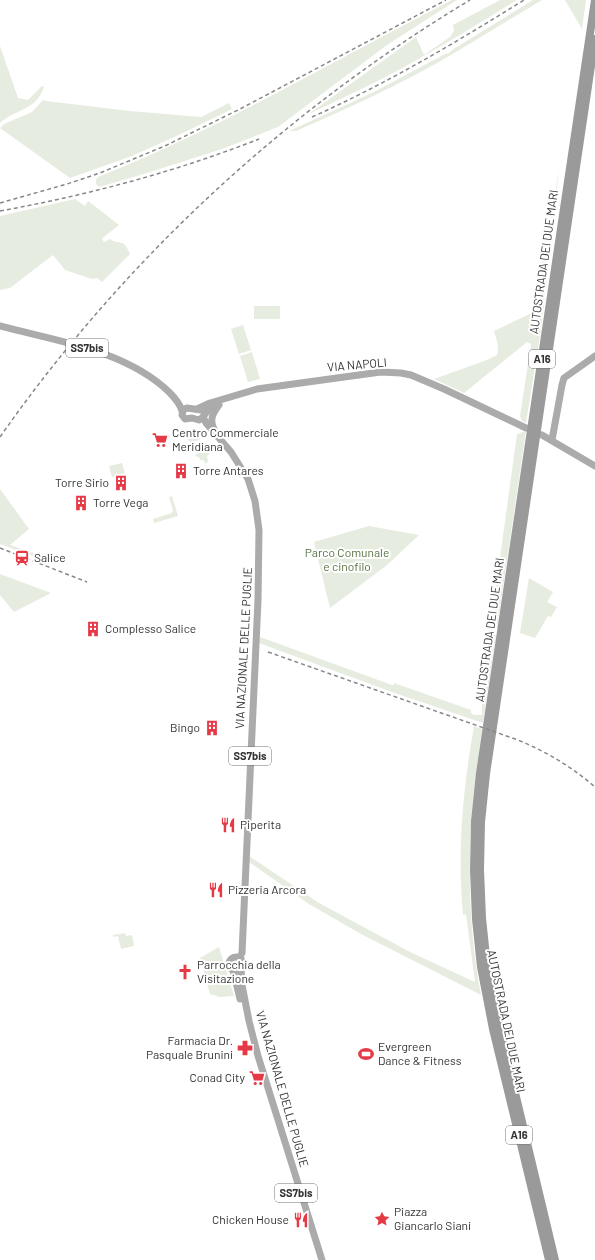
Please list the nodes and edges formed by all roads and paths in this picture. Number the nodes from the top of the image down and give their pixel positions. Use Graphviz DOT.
graph roads {
  1 [pos="595,0"];
  2 [pos="595,40"];
  3 [pos="0,326"];
  4 [pos="595,356"];
  5 [pos="174,397"];
  6 [pos="225,400"];
  7 [pos="194,409"];
  8 [pos="182,411"];
  9 [pos="201,417"];
  10 [pos="526,428"];
  11 [pos="217,435"];
  12 [pos="542,435"];
  13 [pos="552,440"];
  14 [pos="223,443"];
  15 [pos="595,466"];
  16 [pos="491,720"];
  17 [pos="239,958"];
  18 [pos="241,968"];
  19 [pos="233,970"];
  20 [pos="492,1011"];
  21 [pos="317,1260"];
  22 [pos="322,1260"];
  23 [pos="549,1260"];
  24 [pos="555,1260"];
  1 -- 16 [label="highway, AUTOSTRADA DEI DUE MARI / A16"];
  2 -- 16 [label="highway, AUTOSTRADA DEI DUE MARI / A16"];
  3 -- 5 [label="main road, SS7bis"];
  4 -- 13 [label="main road"];
  5 -- 7 [label="main road, SS7bis"];
  5 -- 8 [label="main road, SS7bis"];
  6 -- 7 [label="main road, VIA NAPOLI"];
  6 -- 9 [label="main road, VIA NAPOLI"];
  6 -- 10 [label="main road, VIA NAPOLI"];
  6 -- 11 [label="main road"];
  7 -- 8 [label="main road, VIA NAPOLI"];
  7 -- 9 [label="main road"];
  8 -- 9 [label="main road"];
  9 -- 11 [label="main road, VIA NAZIONALE DELLE PUGLIE / SS7bis"];
  9 -- 14 [label="main road, VIA NAZIONALE DELLE PUGLIE / SS7bis"];
  11 -- 14 [label="main road, VIA NAZIONALE DELLE PUGLIE / SS7bis"];
  12 -- 13 [label="main road"];
  13 -- 15 [label="main road"];
  14 -- 17 [label="main road, VIA NAZIONALE DELLE PUGLIE / SS7bis"];
  16 -- 20 [label="highway, AUTOSTRADA DEI DUE MARI / A16"];
  17 -- 18 [label="main road, SS7bis"];
  17 -- 19 [label="main road, SS7bis"];
  18 -- 19 [label="main road"];
  18 -- 22 [label="main road, VIA NAZIONALE DELLE PUGLIE / SS7bis"];
  19 -- 21 [label="main road, VIA NAZIONALE DELLE PUGLIE / SS7bis"];
  20 -- 23 [label="highway, AUTOSTRADA DEI DUE MARI / A16"];
  20 -- 24 [label="highway, AUTOSTRADA DEI DUE MARI / A16"];
}
